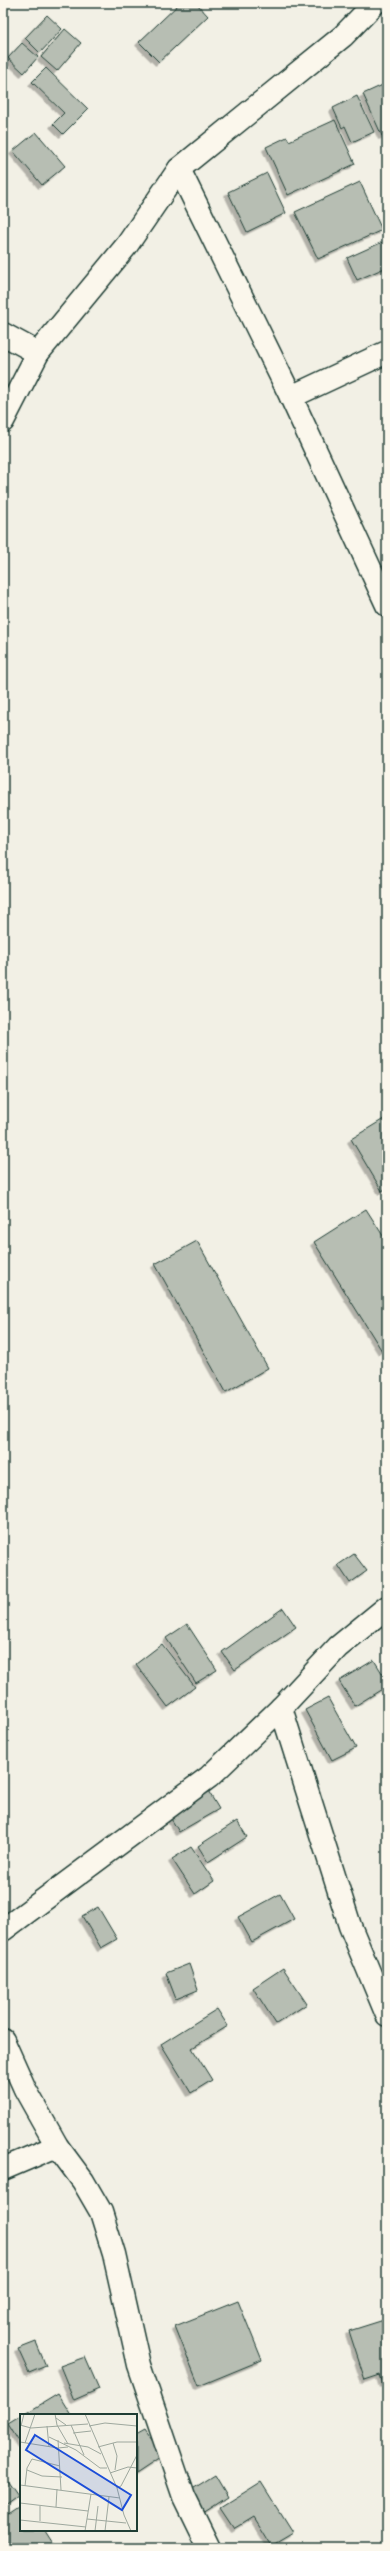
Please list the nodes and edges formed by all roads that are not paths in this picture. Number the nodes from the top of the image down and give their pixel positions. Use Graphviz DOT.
graph roads {
  1 [pos="375,3"];
  2 [pos="179,169"];
  3 [pos="3,334"];
  4 [pos="387,352"];
  5 [pos="38,353"];
  6 [pos="291,397"];
  7 [pos="3,421"];
  8 [pos="387,605"];
  9 [pos="387,1607"];
  10 [pos="281,1708"];
  11 [pos="3,1930"];
  12 [pos="387,2015"];
  13 [pos="3,2040"];
  14 [pos="56,2146"];
  15 [pos="3,2169"];
  16 [pos="209,2548"];
  1 -- 2 [label="street"];
  2 -- 5 [label="street"];
  2 -- 6 [label="street"];
  3 -- 5 [label="street"];
  4 -- 6 [label="street"];
  5 -- 7 [label="street"];
  6 -- 8 [label="street"];
  9 -- 10 [label="street"];
  10 -- 11 [label="street"];
  10 -- 12 [label="street"];
  13 -- 14 [label="street"];
  14 -- 15 [label="street"];
  14 -- 16 [label="street"];
}
